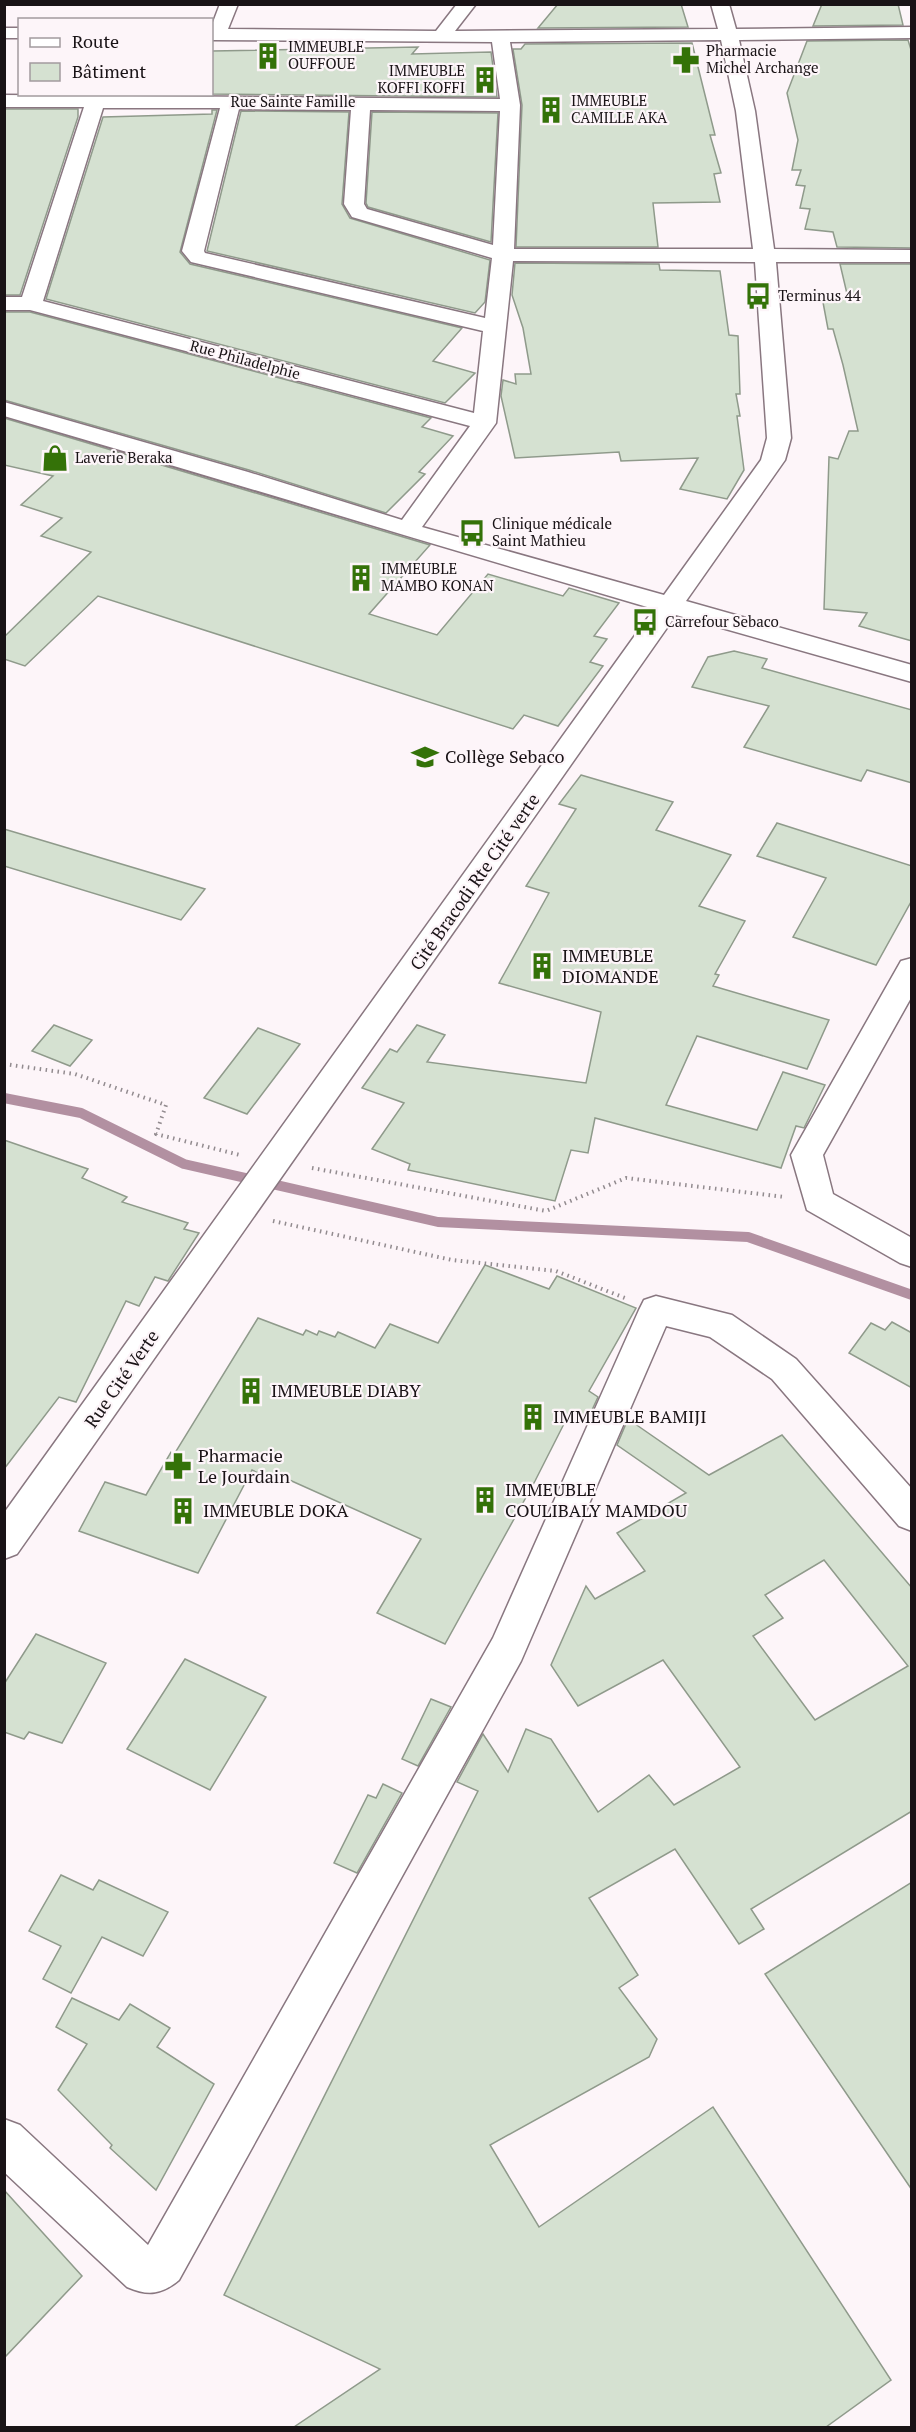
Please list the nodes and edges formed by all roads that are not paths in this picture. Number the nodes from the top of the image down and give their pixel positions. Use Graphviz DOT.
graph roads {
  1 [pos="229,4"];
  2 [pos="467,4"];
  3 [pos="720,4"];
  4 [pos="912,32"];
  5 [pos="214,34"];
  6 [pos="730,35"];
  7 [pos="441,37"];
  8 [pos="500,37"];
  9 [pos="96,100"];
  10 [pos="4,101"];
  11 [pos="231,102"];
  12 [pos="361,103"];
  13 [pos="510,105"];
  14 [pos="503,255"];
  15 [pos="912,256"];
  16 [pos="764,257"];
  17 [pos="4,303"];
  18 [pos="31,304"];
  19 [pos="495,327"];
  20 [pos="4,409"];
  21 [pos="484,423"];
  22 [pos="407,530"];
  23 [pos="671,605"];
  24 [pos="912,675"];
  25 [pos="912,968"];
  26 [pos="239,1214"];
  27 [pos="912,1254"];
  28 [pos="912,1515"];
  29 [pos="4,1543"];
  30 [pos="4,2141"];
  1 -- 5 [label="street"];
  2 -- 7 [label="street"];
  3 -- 6 [label="street, Cité Bracodi Rte Cité verte"];
  4 -- 6 [label="street"];
  5 -- 7 [label="street"];
  6 -- 8 [label="street"];
  6 -- 16 [label="street, Cité Bracodi Rte Cité verte"];
  7 -- 8 [label="street"];
  8 -- 13 [label="street"];
  9 -- 10 [label="street, Rue Sainte Famille"];
  9 -- 11 [label="street, Rue Sainte Famille"];
  9 -- 18 [label="street"];
  11 -- 12 [label="street, Rue Sainte Famille"];
  11 -- 19 [label="street"];
  12 -- 13 [label="street, Rue Sainte Famille"];
  12 -- 14 [label="street"];
  13 -- 14 [label="street"];
  14 -- 16 [label="street"];
  14 -- 19 [label="street"];
  15 -- 16 [label="street"];
  16 -- 23 [label="street, Cité Bracodi Rte Cité verte"];
  17 -- 18 [label="street, Rue Philadelphie"];
  18 -- 21 [label="street, Rue Philadelphie"];
  19 -- 21 [label="street"];
  20 -- 22 [label="street"];
  21 -- 22 [label="street"];
  22 -- 23 [label="street"];
  23 -- 24 [label="street"];
  23 -- 26 [label="street, Cité Bracodi Rte Cité verte"];
  25 -- 27 [label="street"];
  26 -- 29 [label="street, Rue Cité Verte"];
  28 -- 30 [label="street"];
}
